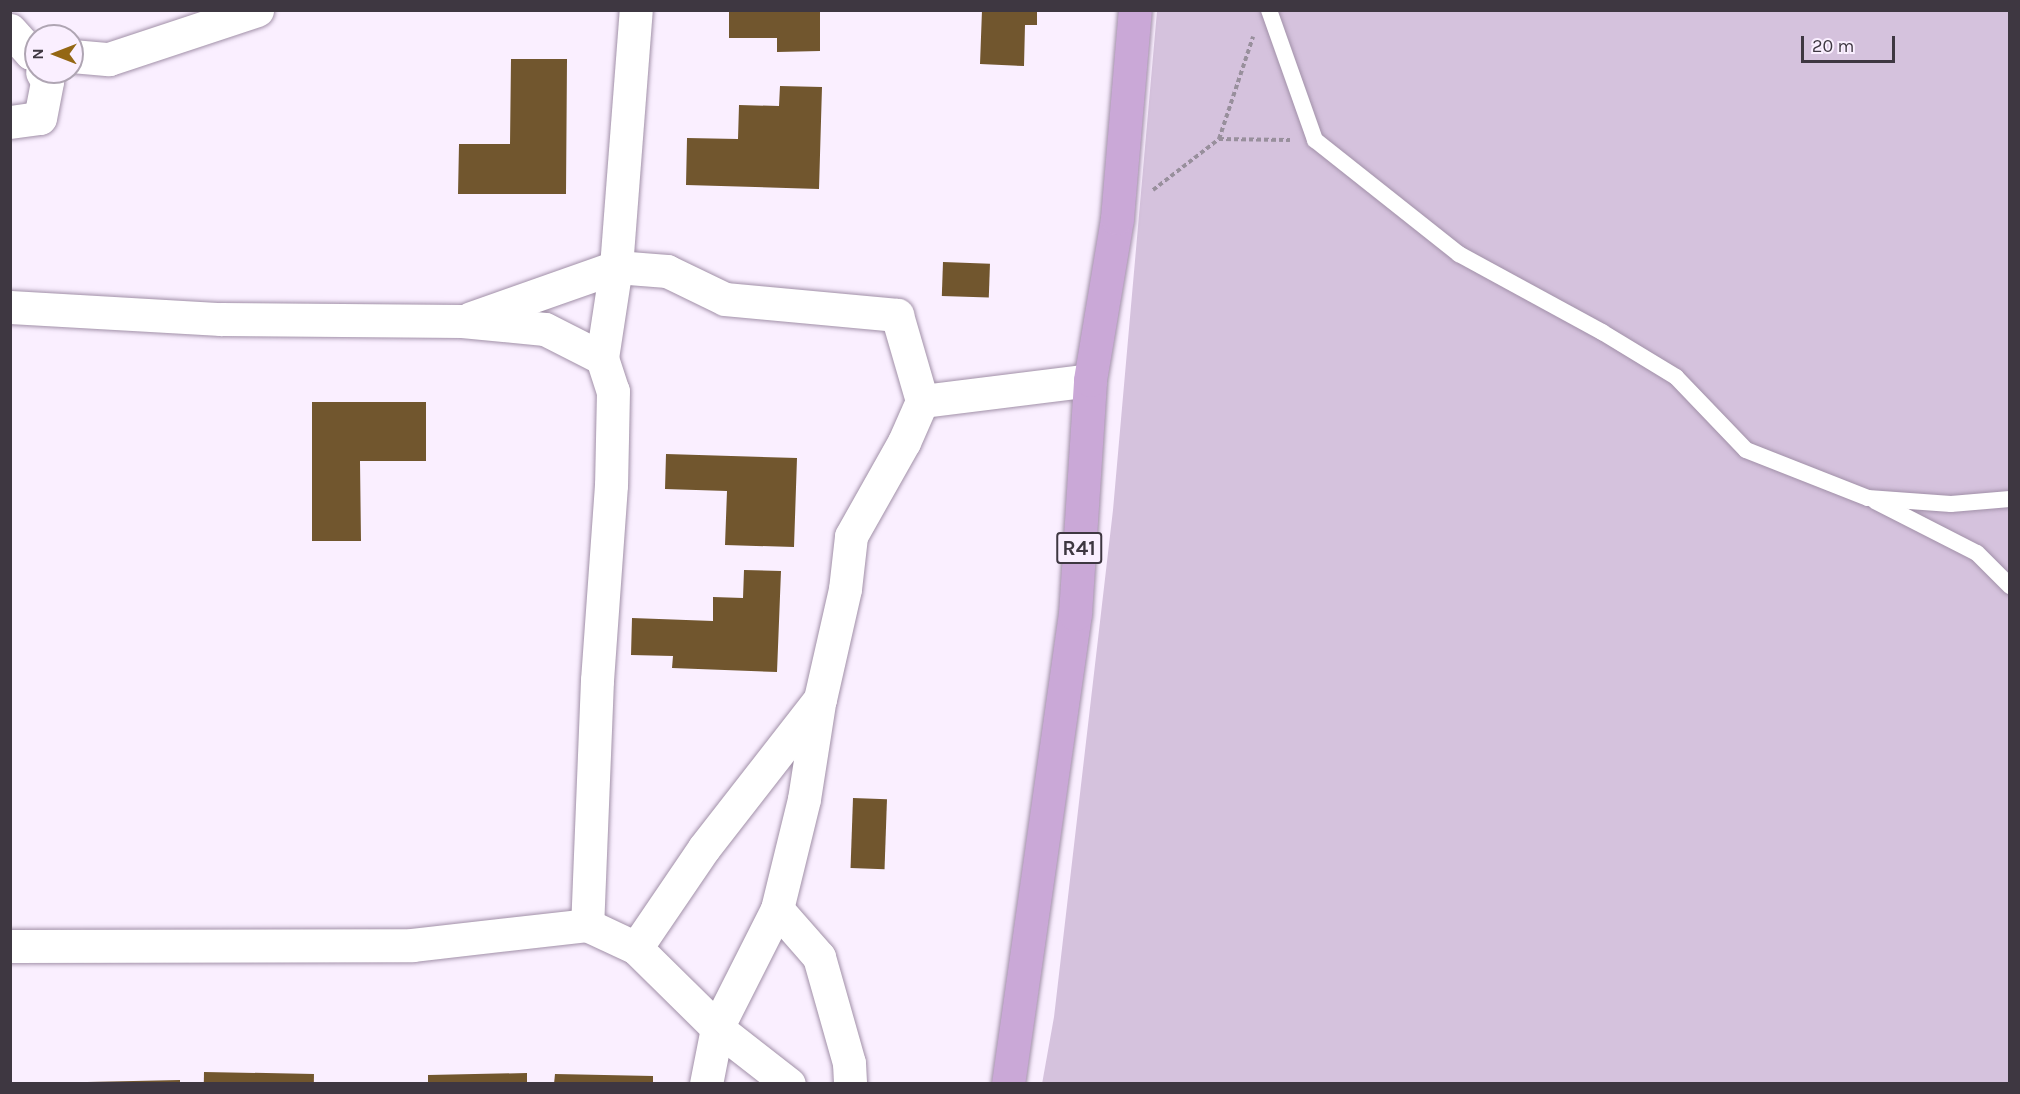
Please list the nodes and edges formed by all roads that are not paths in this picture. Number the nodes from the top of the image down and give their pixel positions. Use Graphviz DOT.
graph roads {
  1 [pos="257,10"];
  2 [pos="636,10"];
  3 [pos="1135,10"];
  4 [pos="1269,10"];
  5 [pos="84,57"];
  6 [pos="46,84"];
  7 [pos="10,122"];
  8 [pos="616,267"];
  9 [pos="10,307"];
  10 [pos="462,321"];
  11 [pos="602,358"];
  12 [pos="1090,380"];
  13 [pos="922,401"];
  14 [pos="1868,498"];
  15 [pos="2010,499"];
  16 [pos="2010,586"];
  17 [pos="820,699"];
  18 [pos="777,909"];
  19 [pos="587,925"];
  20 [pos="10,946"];
  21 [pos="636,948"];
  22 [pos="717,1028"];
  23 [pos="706,1083"];
  24 [pos="789,1083"];
  25 [pos="850,1083"];
  26 [pos="1008,1083"];
  1 -- 5 [label="street"];
  2 -- 8 [label="street"];
  3 -- 12 [label="main road, R41"];
  4 -- 14 [label="lane"];
  6 -- 7 [label="street"];
  8 -- 10 [label="street"];
  8 -- 11 [label="street"];
  8 -- 13 [label="street"];
  9 -- 10 [label="street"];
  10 -- 11 [label="street"];
  11 -- 19 [label="street"];
  12 -- 13 [label="street"];
  12 -- 26 [label="main road, R41"];
  13 -- 17 [label="street"];
  14 -- 15 [label="lane"];
  14 -- 16 [label="lane"];
  17 -- 18 [label="street"];
  17 -- 21 [label="street"];
  18 -- 22 [label="street"];
  18 -- 25 [label="street"];
  19 -- 20 [label="street"];
  19 -- 21 [label="street"];
  21 -- 22 [label="street"];
  22 -- 23 [label="street"];
  22 -- 24 [label="street"];
}
